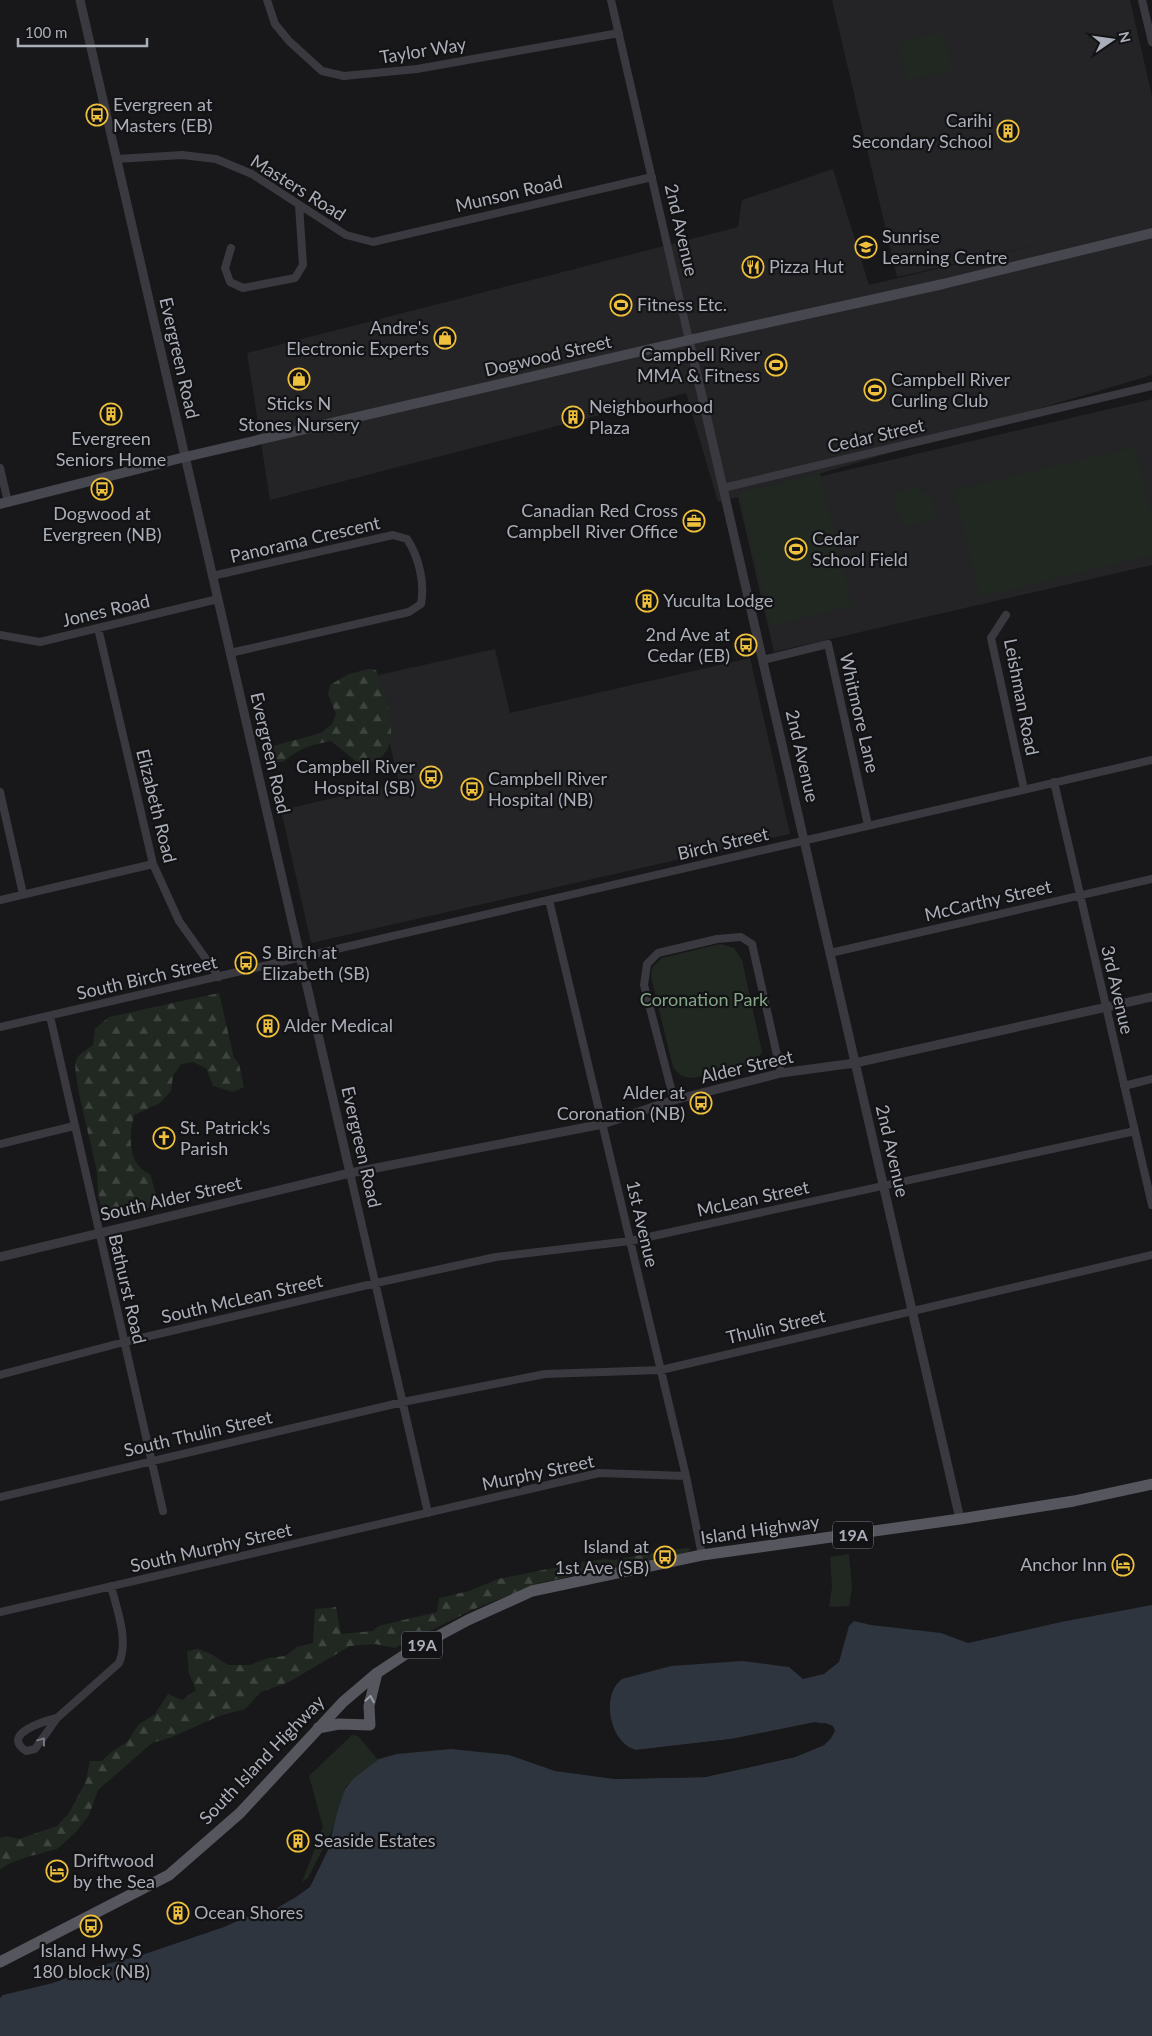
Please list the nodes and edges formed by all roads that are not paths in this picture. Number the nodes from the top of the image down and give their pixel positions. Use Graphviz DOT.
graph roads {
  1 [pos="80,0"];
  2 [pos="267,0"];
  3 [pos="611,0"];
  4 [pos="1142,0"];
  5 [pos="619,33"];
  6 [pos="1152,42"];
  7 [pos="117,159"];
  8 [pos="652,177"];
  9 [pos="299,205"];
  10 [pos="1152,233"];
  11 [pos="373,242"];
  12 [pos="231,248"];
  13 [pos="689,340"];
  14 [pos="1152,386"];
  15 [pos="185,457"];
  16 [pos="0,468"];
  17 [pos="723,488"];
  18 [pos="4,503"];
  19 [pos="212,576"];
  20 [pos="218,599"];
  21 [pos="1006,615"];
  22 [pos="98,628"];
  23 [pos="0,636"];
  24 [pos="230,654"];
  25 [pos="763,660"];
  26 [pos="1152,760"];
  27 [pos="1054,782"];
  28 [pos="1024,789"];
  29 [pos="0,792"];
  30 [pos="868,825"];
  31 [pos="804,840"];
  32 [pos="153,864"];
  33 [pos="1152,879"];
  34 [pos="23,894"];
  35 [pos="1080,896"];
  36 [pos="0,900"];
  37 [pos="550,900"];
  38 [pos="830,953"];
  39 [pos="300,958"];
  40 [pos="219,977"];
  41 [pos="1152,997"];
  42 [pos="1106,1007"];
  43 [pos="50,1016"];
  44 [pos="0,1027"];
  45 [pos="855,1063"];
  46 [pos="781,1073"];
  47 [pos="1152,1080"];
  48 [pos="1124,1086"];
  49 [pos="674,1100"];
  50 [pos="603,1124"];
  51 [pos="74,1126"];
  52 [pos="1135,1131"];
  53 [pos="0,1144"];
  54 [pos="350,1173"];
  55 [pos="884,1186"];
  56 [pos="1152,1205"];
  57 [pos="99,1233"];
  58 [pos="630,1241"];
  59 [pos="1152,1255"];
  60 [pos="0,1257"];
  61 [pos="376,1283"];
  62 [pos="912,1311"];
  63 [pos="124,1342"];
  64 [pos="661,1370"];
  65 [pos="0,1375"];
  66 [pos="403,1402"];
  67 [pos="151,1460"];
  68 [pos="686,1476"];
  69 [pos="1152,1484"];
  70 [pos="0,1497"];
  71 [pos="163,1511"];
  72 [pos="428,1513"];
  73 [pos="960,1519"];
  74 [pos="702,1555"];
  75 [pos="111,1586"];
  76 [pos="0,1612"];
  77 [pos="468,1620"];
  78 [pos="377,1673"];
  79 [pos="57,1718"];
  80 [pos="318,1728"];
  81 [pos="0,1962"];
  1 -- 7 [label="street, Evergreen Road"];
  2 -- 5 [label="street, Taylor Way"];
  3 -- 5 [label="street, 2nd Avenue"];
  4 -- 6 [label="street"];
  5 -- 8 [label="street, 2nd Avenue"];
  7 -- 9 [label="street, Masters Road"];
  7 -- 15 [label="street, Evergreen Road"];
  8 -- 11 [label="street, Munson Road"];
  8 -- 13 [label="street, 2nd Avenue"];
  9 -- 11 [label="street, Masters Road"];
  9 -- 12 [label="street"];
  10 -- 13 [label="main road, Dogwood Street"];
  13 -- 15 [label="main road, Dogwood Street"];
  13 -- 17 [label="street, 2nd Avenue"];
  14 -- 17 [label="street, Cedar Street"];
  15 -- 18 [label="main road, Dogwood Street"];
  15 -- 19 [label="street, Evergreen Road"];
  16 -- 18 [label="street"];
  17 -- 25 [label="street, 2nd Avenue"];
  19 -- 20 [label="street, Evergreen Road"];
  19 -- 24 [label="street, Panorama Crescent"];
  20 -- 22 [label="street, Jones Road"];
  20 -- 24 [label="street, Evergreen Road"];
  21 -- 28 [label="street, Leishman Road"];
  22 -- 23 [label="street, Jones Road"];
  22 -- 32 [label="street, Elizabeth Road"];
  24 -- 39 [label="street, Evergreen Road"];
  25 -- 30 [label="street, Whitmore Lane"];
  25 -- 31 [label="street, 2nd Avenue"];
  26 -- 27 [label="street, Birch Street"];
  27 -- 28 [label="street, Birch Street"];
  27 -- 35 [label="street, 3rd Avenue"];
  28 -- 30 [label="street, Birch Street"];
  29 -- 34 [label="street"];
  30 -- 31 [label="street, Birch Street"];
  31 -- 37 [label="street, Birch Street"];
  31 -- 38 [label="street, 2nd Avenue"];
  32 -- 34 [label="street"];
  32 -- 40 [label="street, Elizabeth Road"];
  33 -- 35 [label="street, McCarthy Street"];
  34 -- 36 [label="street"];
  35 -- 38 [label="street, McCarthy Street"];
  35 -- 42 [label="street, 3rd Avenue"];
  37 -- 39 [label="street, Birch Street"];
  37 -- 50 [label="street, 1st Avenue"];
  38 -- 45 [label="street, 2nd Avenue"];
  39 -- 40 [label="street, South Birch Street"];
  39 -- 54 [label="street, Evergreen Road"];
  40 -- 43 [label="street, South Birch Street"];
  41 -- 42 [label="street, Alder Street"];
  42 -- 45 [label="street, Alder Street"];
  42 -- 48 [label="street, 3rd Avenue"];
  43 -- 44 [label="street, South Birch Street"];
  43 -- 51 [label="street, Bathurst Road"];
  45 -- 46 [label="street, Alder Street"];
  45 -- 55 [label="street, 2nd Avenue"];
  46 -- 49 [label="street, Alder Street"];
  46 -- 49 [label="street"];
  47 -- 48 [label="street"];
  48 -- 52 [label="street, 3rd Avenue"];
  49 -- 50 [label="street, Alder Street"];
  50 -- 54 [label="street, Alder Street"];
  50 -- 58 [label="street, 1st Avenue"];
  51 -- 53 [label="street"];
  51 -- 57 [label="street, Bathurst Road"];
  52 -- 55 [label="street, McLean Street"];
  52 -- 56 [label="street, 3rd Avenue"];
  54 -- 57 [label="street, South Alder Street"];
  54 -- 61 [label="street, Evergreen Road"];
  55 -- 58 [label="street, McLean Street"];
  55 -- 62 [label="street, 2nd Avenue"];
  57 -- 60 [label="street, South Alder Street"];
  57 -- 63 [label="street, Bathurst Road"];
  58 -- 61 [label="street, McLean Street"];
  58 -- 64 [label="street, 1st Avenue"];
  59 -- 62 [label="street, Thulin Street"];
  61 -- 63 [label="street, South McLean Street"];
  61 -- 66 [label="street, Evergreen Road"];
  62 -- 64 [label="street, Thulin Street"];
  62 -- 73 [label="street, 2nd Avenue"];
  63 -- 65 [label="street, South McLean Street"];
  63 -- 67 [label="street, Bathurst Road"];
  64 -- 66 [label="street, Thulin Street"];
  64 -- 68 [label="street, 1st Avenue"];
  66 -- 67 [label="street, South Thulin Street"];
  66 -- 72 [label="street, Evergreen Road"];
  67 -- 70 [label="street, South Thulin Street"];
  67 -- 71 [label="street, Bathurst Road"];
  68 -- 72 [label="street, Murphy Street"];
  68 -- 74 [label="street, 1st Avenue"];
  69 -- 73 [label="main road, Island Highway / 19A"];
  72 -- 75 [label="street, South Murphy Street"];
  73 -- 74 [label="main road, Island Highway / 19A"];
  74 -- 77 [label="main road, Island Highway / 19A"];
  75 -- 76 [label="street, South Murphy Street"];
  75 -- 79 [label="street"];
  77 -- 78 [label="main road, South Island Highway / 19A"];
  78 -- 80 [label="main road, South Island Highway / 19A"];
  80 -- 78 [label="main road, one-way"];
  79 -- 79 [label="street, one-way"];
  80 -- 81 [label="main road, South Island Highway / 19A"];
}
